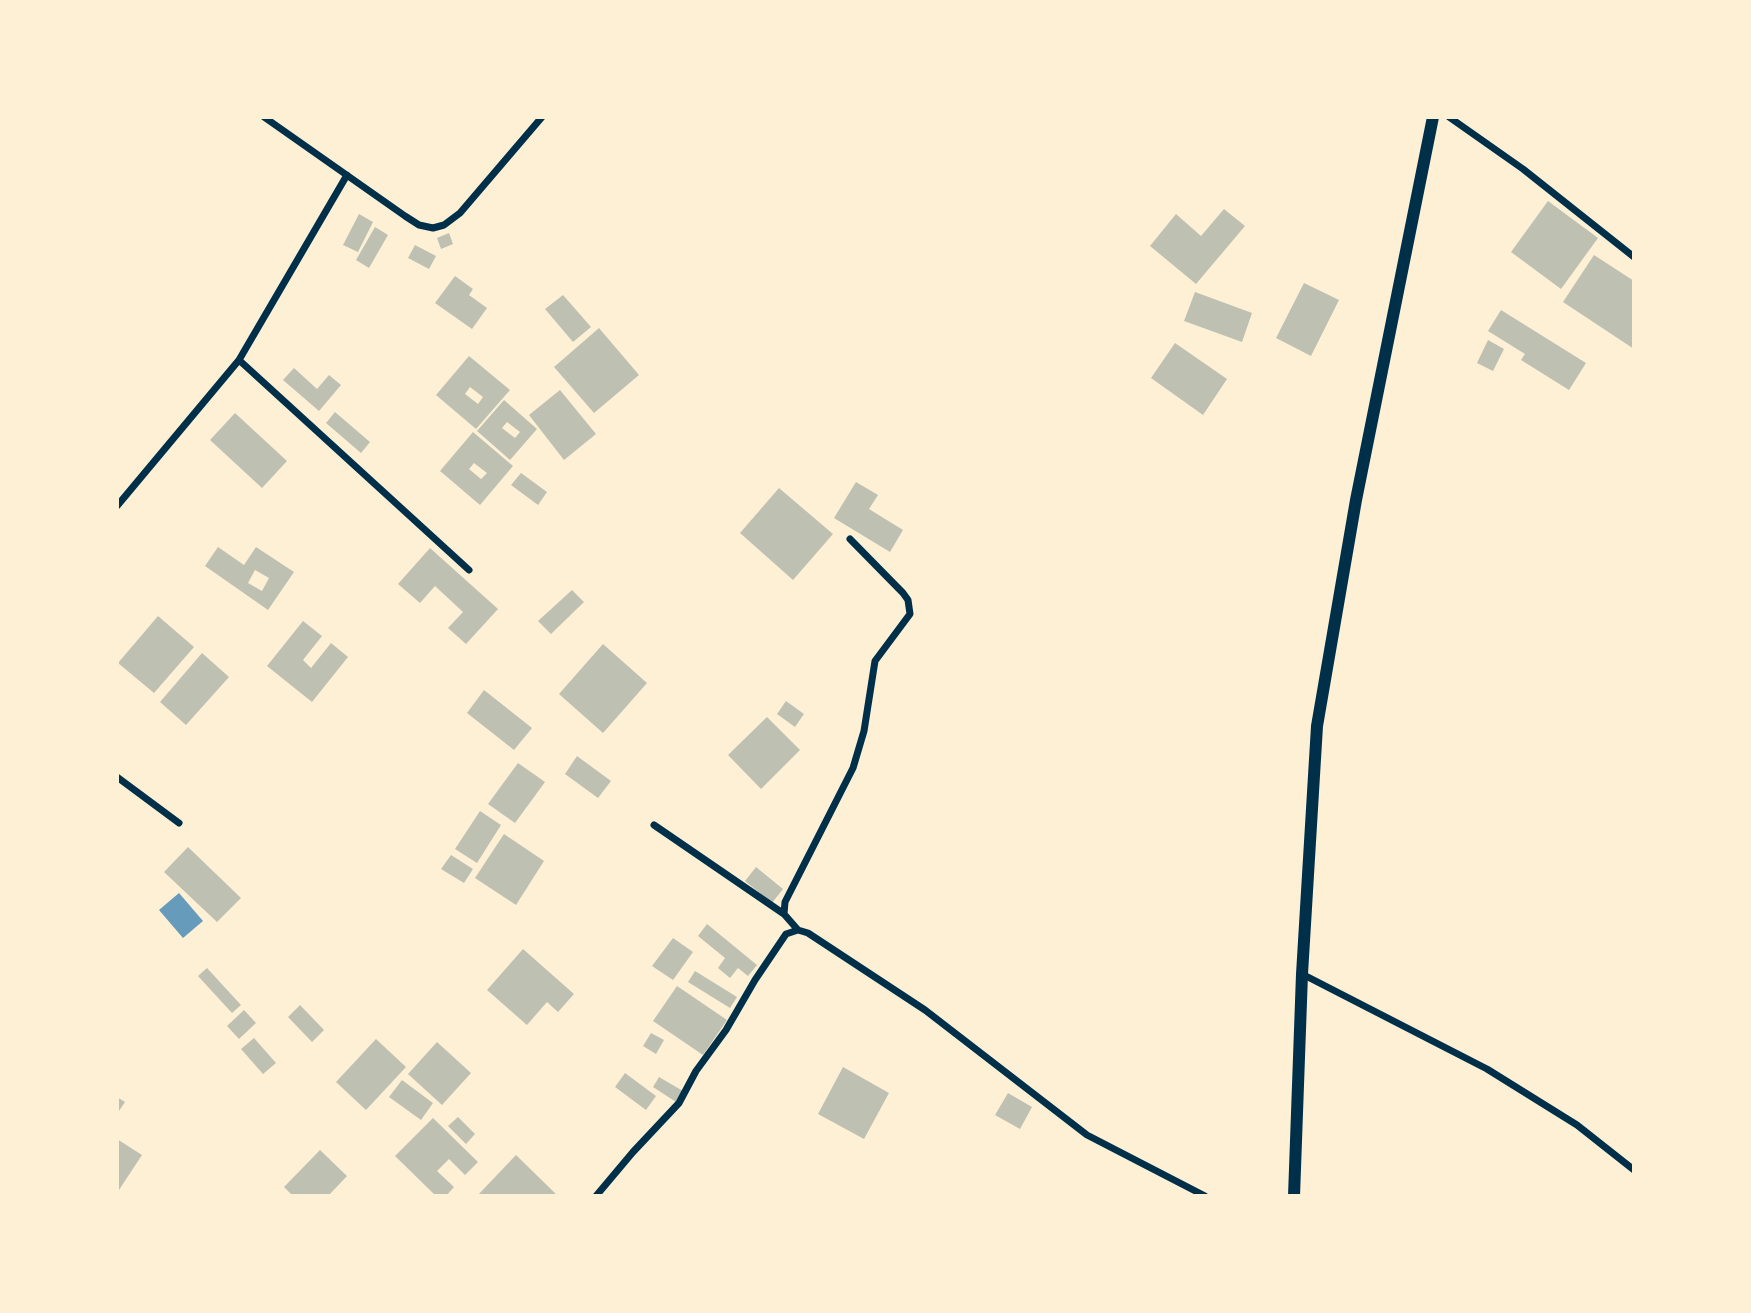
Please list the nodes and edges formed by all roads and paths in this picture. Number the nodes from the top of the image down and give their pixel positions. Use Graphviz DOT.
graph roads {
  1 [pos="264,117"];
  2 [pos="542,117"];
  3 [pos="1433,117"];
  4 [pos="1449,117"];
  5 [pos="346,175"];
  6 [pos="1634,257"];
  7 [pos="239,360"];
  8 [pos="117,506"];
  9 [pos="850,540"];
  10 [pos="469,570"];
  11 [pos="117,778"];
  12 [pos="179,823"];
  13 [pos="654,825"];
  14 [pos="784,915"];
  15 [pos="798,930"];
  16 [pos="1302,974"];
  17 [pos="1634,1170"];
  18 [pos="596,1196"];
  19 [pos="1205,1196"];
  20 [pos="1294,1196"];
  1 -- 5 [label="street"];
  2 -- 5 [label="street"];
  3 -- 16 [label="street"];
  4 -- 6 [label="street"];
  5 -- 7 [label="street"];
  7 -- 8 [label="street"];
  7 -- 10 [label="street"];
  9 -- 14 [label="street"];
  11 -- 12 [label="street"];
  13 -- 14 [label="street"];
  14 -- 15 [label="street"];
  15 -- 18 [label="street"];
  15 -- 19 [label="street"];
  16 -- 17 [label="street"];
  16 -- 20 [label="street"];
}
